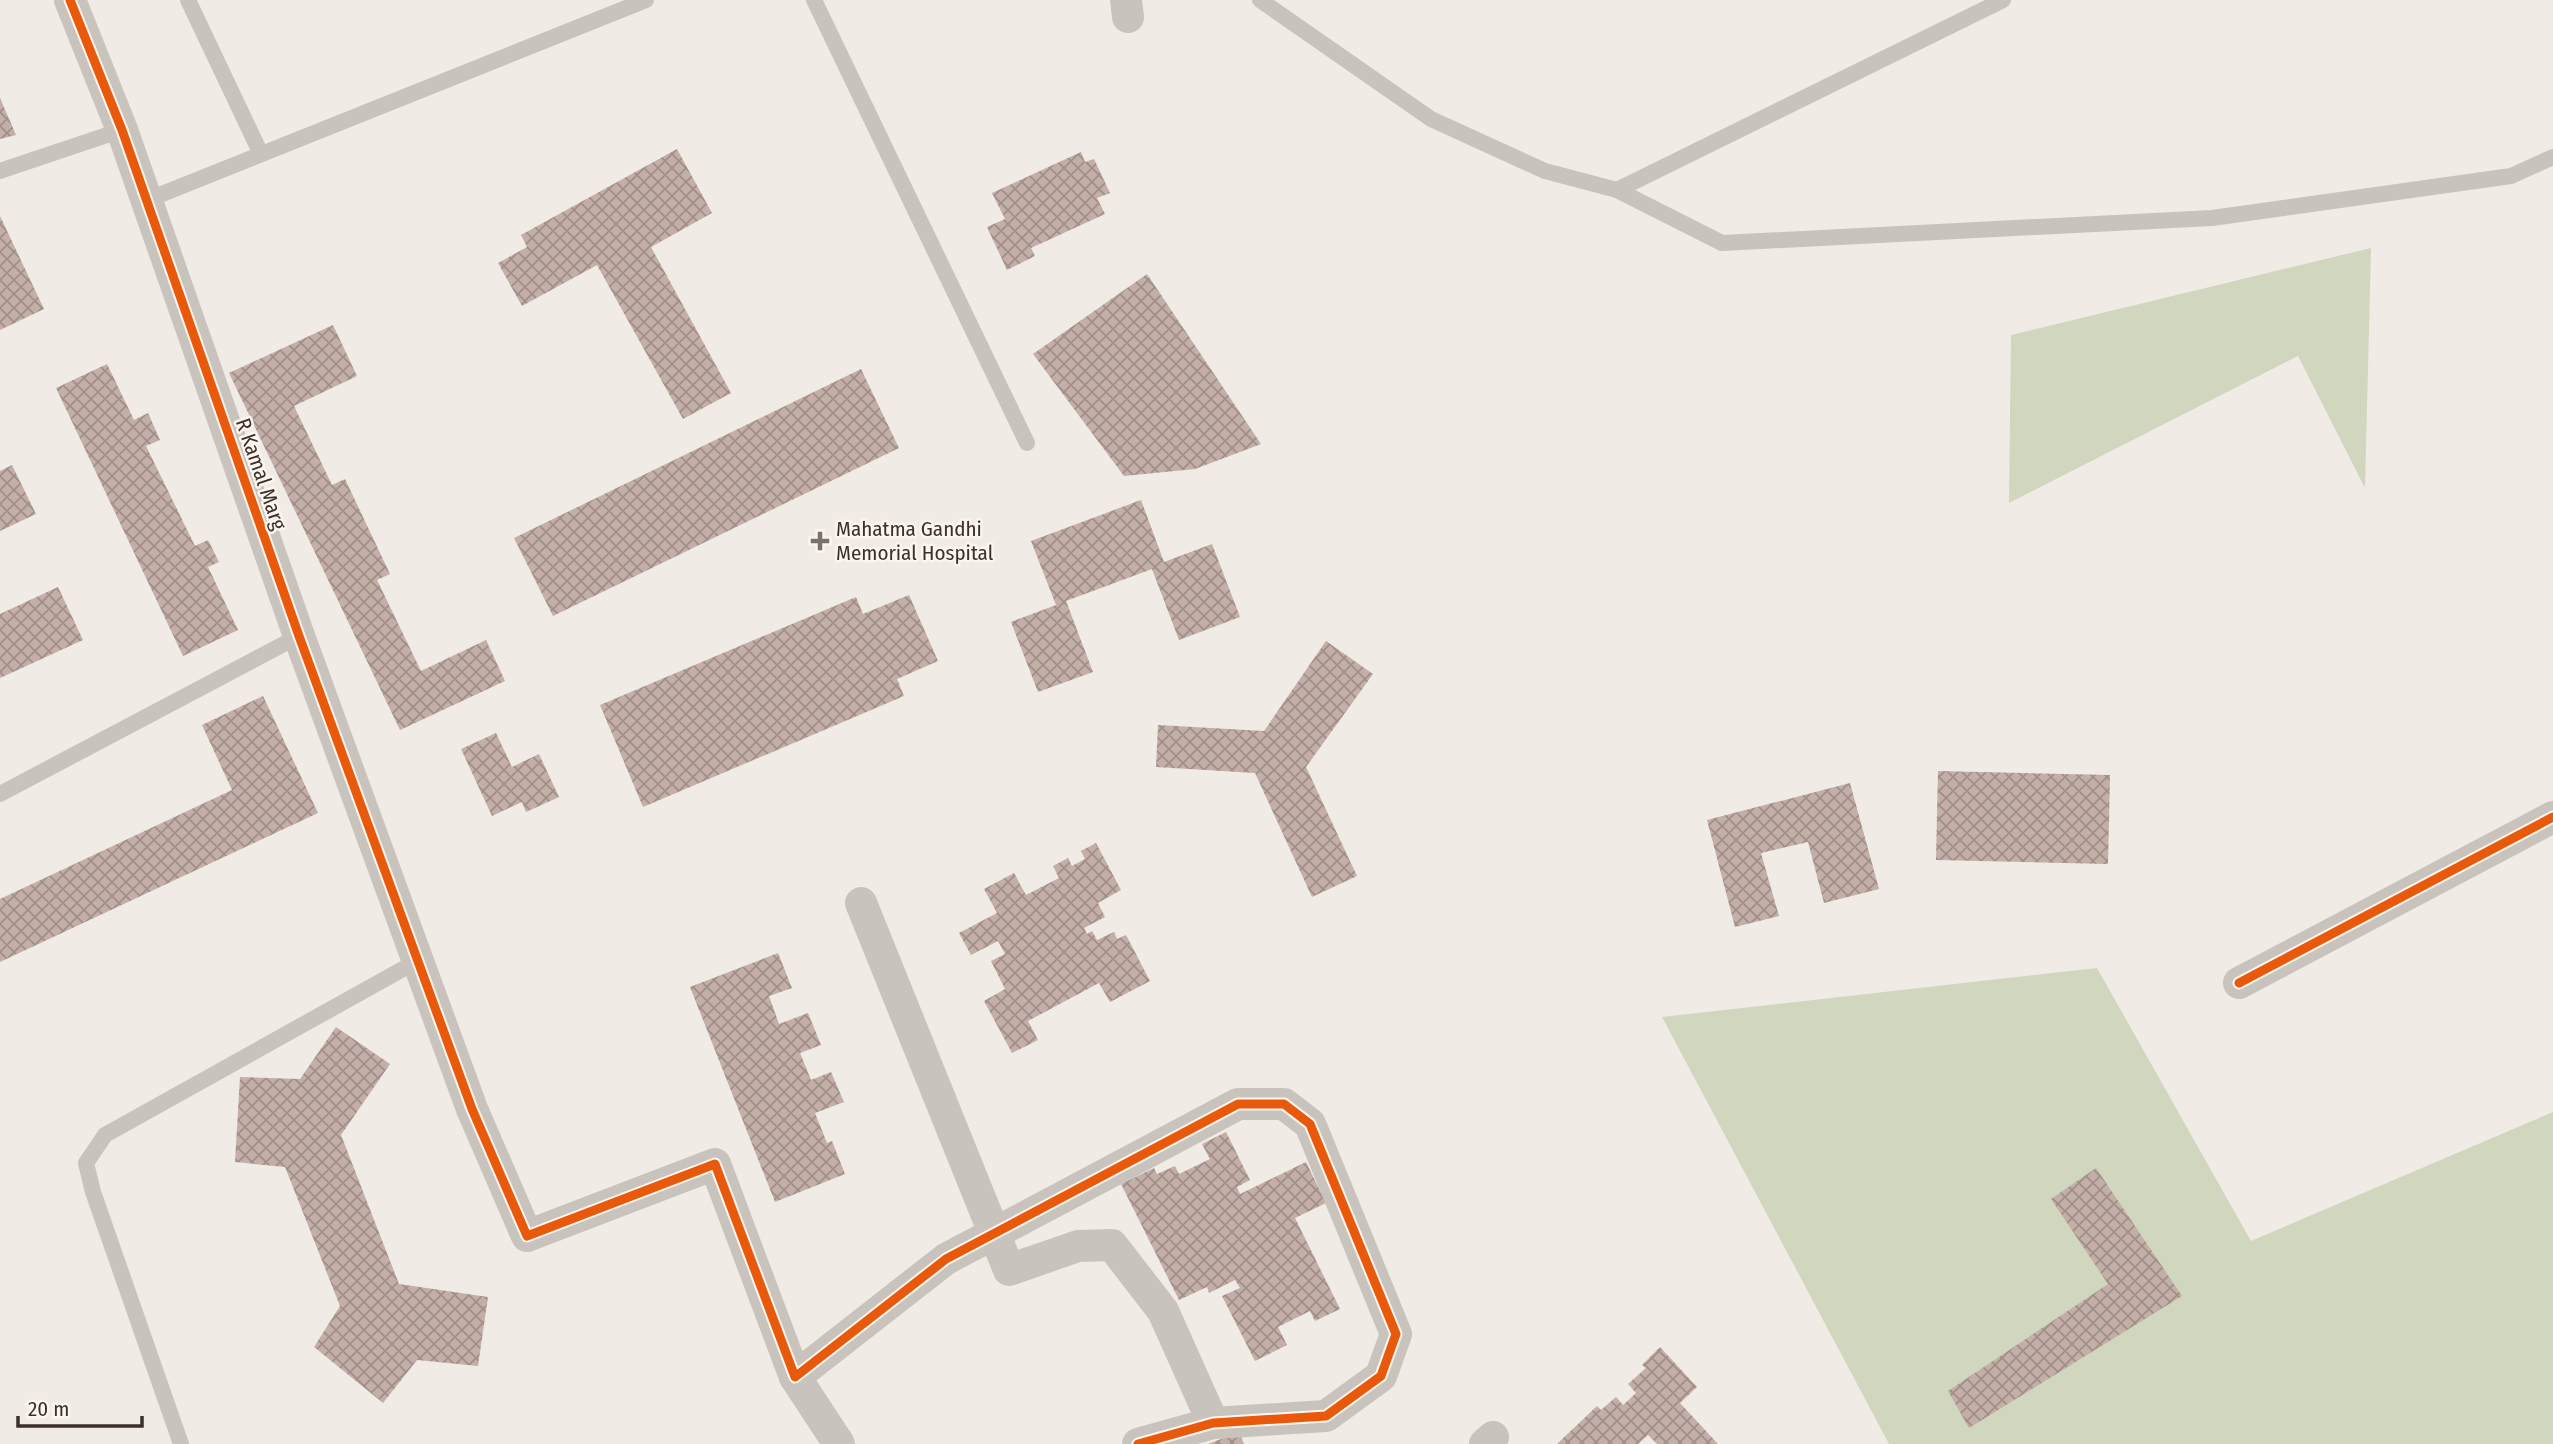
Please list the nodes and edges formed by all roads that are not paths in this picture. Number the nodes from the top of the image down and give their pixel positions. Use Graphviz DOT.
graph roads {
  1 [pos="70,0"];
  2 [pos="188,0"];
  3 [pos="646,0"];
  4 [pos="814,0"];
  5 [pos="1260,0"];
  6 [pos="2003,0"];
  7 [pos="122,130"];
  8 [pos="261,154"];
  9 [pos="2553,157"];
  10 [pos="0,171"];
  11 [pos="1617,190"];
  12 [pos="147,200"];
  13 [pos="1027,443"];
  14 [pos="299,636"];
  15 [pos="0,793"];
  16 [pos="2553,817"];
  17 [pos="861,903"];
  18 [pos="419,960"];
  19 [pos="2239,983"];
  20 [pos="993,1234"];
  21 [pos="795,1377"];
  22 [pos="1213,1423"];
  23 [pos="181,1444"];
  24 [pos="839,1444"];
  25 [pos="1138,1444"];
  1 -- 7 [label="street, R Kamal Marg"];
  2 -- 8 [label="lane"];
  3 -- 8 [label="lane"];
  4 -- 13 [label="lane"];
  5 -- 11 [label="lane"];
  6 -- 11 [label="lane"];
  7 -- 10 [label="lane"];
  7 -- 12 [label="street, R Kamal Marg"];
  8 -- 12 [label="lane"];
  9 -- 11 [label="lane"];
  12 -- 14 [label="street, R Kamal Marg"];
  14 -- 15 [label="lane"];
  14 -- 18 [label="street, R Kamal Marg"];
  16 -- 19 [label="street"];
  17 -- 20 [label="street"];
  18 -- 21 [label="street, R Kamal Marg"];
  18 -- 23 [label="lane"];
  20 -- 21 [label="street"];
  20 -- 22 [label="street"];
  20 -- 22 [label="street"];
  21 -- 24 [label="street"];
  22 -- 25 [label="street"];
}
